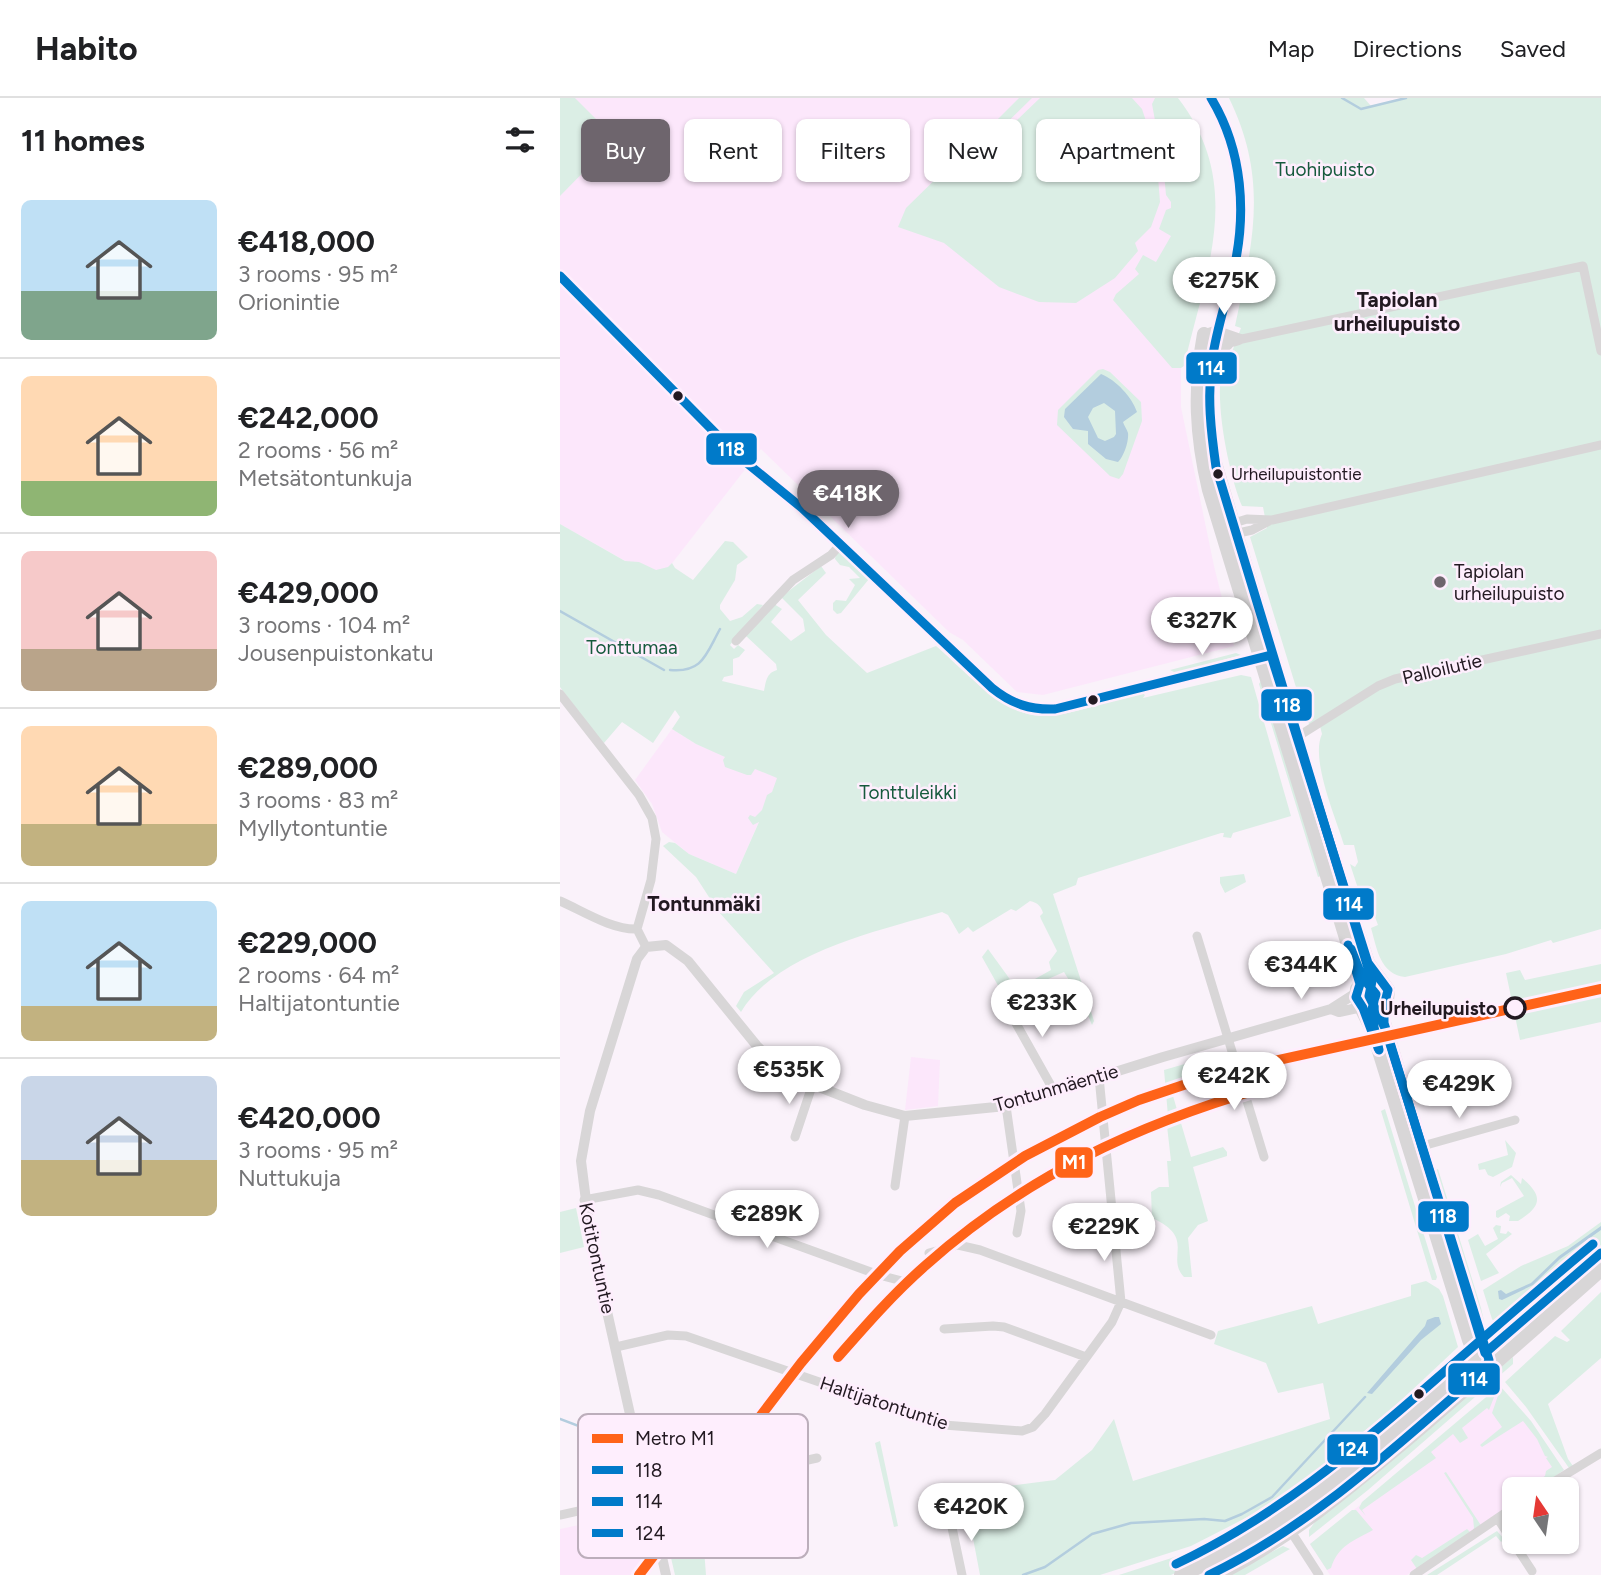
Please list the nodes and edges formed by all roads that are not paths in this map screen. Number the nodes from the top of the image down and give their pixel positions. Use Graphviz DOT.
graph roads {
  1 [pos="560,276"];
  2 [pos="1204,334"];
  3 [pos="1242,339"];
  4 [pos="1227,343"];
  5 [pos="1601,351"];
  6 [pos="1601,445"];
  7 [pos="1230,529"];
  8 [pos="841,544"];
  9 [pos="1601,634"];
  10 [pos="736,641"];
  11 [pos="1265,657"];
  12 [pos="560,694"];
  13 [pos="1297,737"];
  14 [pos="560,901"];
  15 [pos="637,929"];
  16 [pos="1197,936"];
  17 [pos="646,947"];
  18 [pos="1379,979"];
  19 [pos="1360,998"];
  20 [pos="1004,1002"];
  21 [pos="1384,1006"];
  22 [pos="1227,1038"];
  23 [pos="1099,1077"];
  24 [pos="812,1086"];
  25 [pos="1054,1091"];
  26 [pos="1006,1106"];
  27 [pos="905,1116"];
  28 [pos="1515,1120"];
  29 [pos="795,1137"];
  30 [pos="1415,1148"];
  31 [pos="1264,1157"];
  32 [pos="895,1186"];
  33 [pos="584,1200"];
  34 [pos="1017,1233"];
  35 [pos="929,1253"];
  36 [pos="1601,1253"];
  37 [pos="1601,1270"];
  38 [pos="902,1281"];
  39 [pos="1121,1302"];
  40 [pos="944,1329"];
  41 [pos="1211,1335"];
  42 [pos="616,1347"];
  43 [pos="1086,1357"];
  44 [pos="1483,1361"];
  45 [pos="630,1414"];
  46 [pos="1601,1452"];
  47 [pos="817,1458"];
  48 [pos="808,1460"];
  49 [pos="1561,1477"];
  50 [pos="578,1511"];
  51 [pos="560,1515"];
  52 [pos="1502,1515"];
  53 [pos="950,1518"];
  54 [pos="1497,1519"];
  55 [pos="1287,1526"];
  56 [pos="1532,1571"];
  57 [pos="962,1575"];
  58 [pos="1181,1575"];
  59 [pos="1217,1575"];
  60 [pos="1319,1575"];
  61 [pos="1414,1575"];
  1 -- 8 [label="street"];
  2 -- 3 [label="street"];
  2 -- 4 [label="street"];
  2 -- 7 [label="main road"];
  3 -- 4 [label="street"];
  3 -- 5 [label="street"];
  4 -- 7 [label="main road"];
  6 -- 7 [label="street"];
  7 -- 11 [label="main road"];
  8 -- 10 [label="street"];
  8 -- 11 [label="street"];
  9 -- 13 [label="street, Palloilutie"];
  11 -- 13 [label="main road"];
  11 -- 19 [label="main road"];
  12 -- 15 [label="street"];
  13 -- 18 [label="main road"];
  14 -- 15 [label="street"];
  15 -- 17 [label="street"];
  16 -- 22 [label="street"];
  17 -- 24 [label="street, Tontunmäentie"];
  17 -- 33 [label="street, Kotitontuntie"];
  18 -- 19 [label="main road"];
  18 -- 21 [label="main road"];
  19 -- 21 [label="main road"];
  19 -- 22 [label="street, Tontunmäentie"];
  19 -- 30 [label="main road"];
  20 -- 25 [label="street"];
  21 -- 30 [label="main road"];
  22 -- 23 [label="street, Tontunmäentie"];
  22 -- 31 [label="street"];
  23 -- 25 [label="street, Tontunmäentie"];
  23 -- 39 [label="street"];
  24 -- 27 [label="street, Tontunmäentie"];
  24 -- 29 [label="street"];
  25 -- 26 [label="street, Tontunmäentie"];
  26 -- 27 [label="street, Tontunmäentie"];
  26 -- 34 [label="street"];
  27 -- 32 [label="street"];
  28 -- 30 [label="street"];
  30 -- 44 [label="main road"];
  33 -- 38 [label="street"];
  33 -- 42 [label="street, Kotitontuntie"];
  35 -- 39 [label="street"];
  36 -- 44 [label="main road"];
  37 -- 44 [label="main road"];
  39 -- 41 [label="street"];
  39 -- 43 [label="street, Haltijatontuntie"];
  40 -- 43 [label="street"];
  42 -- 43 [label="street, Haltijatontuntie"];
  42 -- 45 [label="street, Kotitontuntie"];
  44 -- 55 [label="main road"];
  46 -- 49 [label="street"];
  47 -- 48 [label="street"];
  50 -- 51 [label="street"];
  52 -- 54 [label="street"];
  53 -- 57 [label="street"];
  54 -- 56 [label="street"];
  54 -- 61 [label="street"];
  55 -- 58 [label="main road"];
  55 -- 59 [label="main road"];
  55 -- 60 [label="street"];
}
